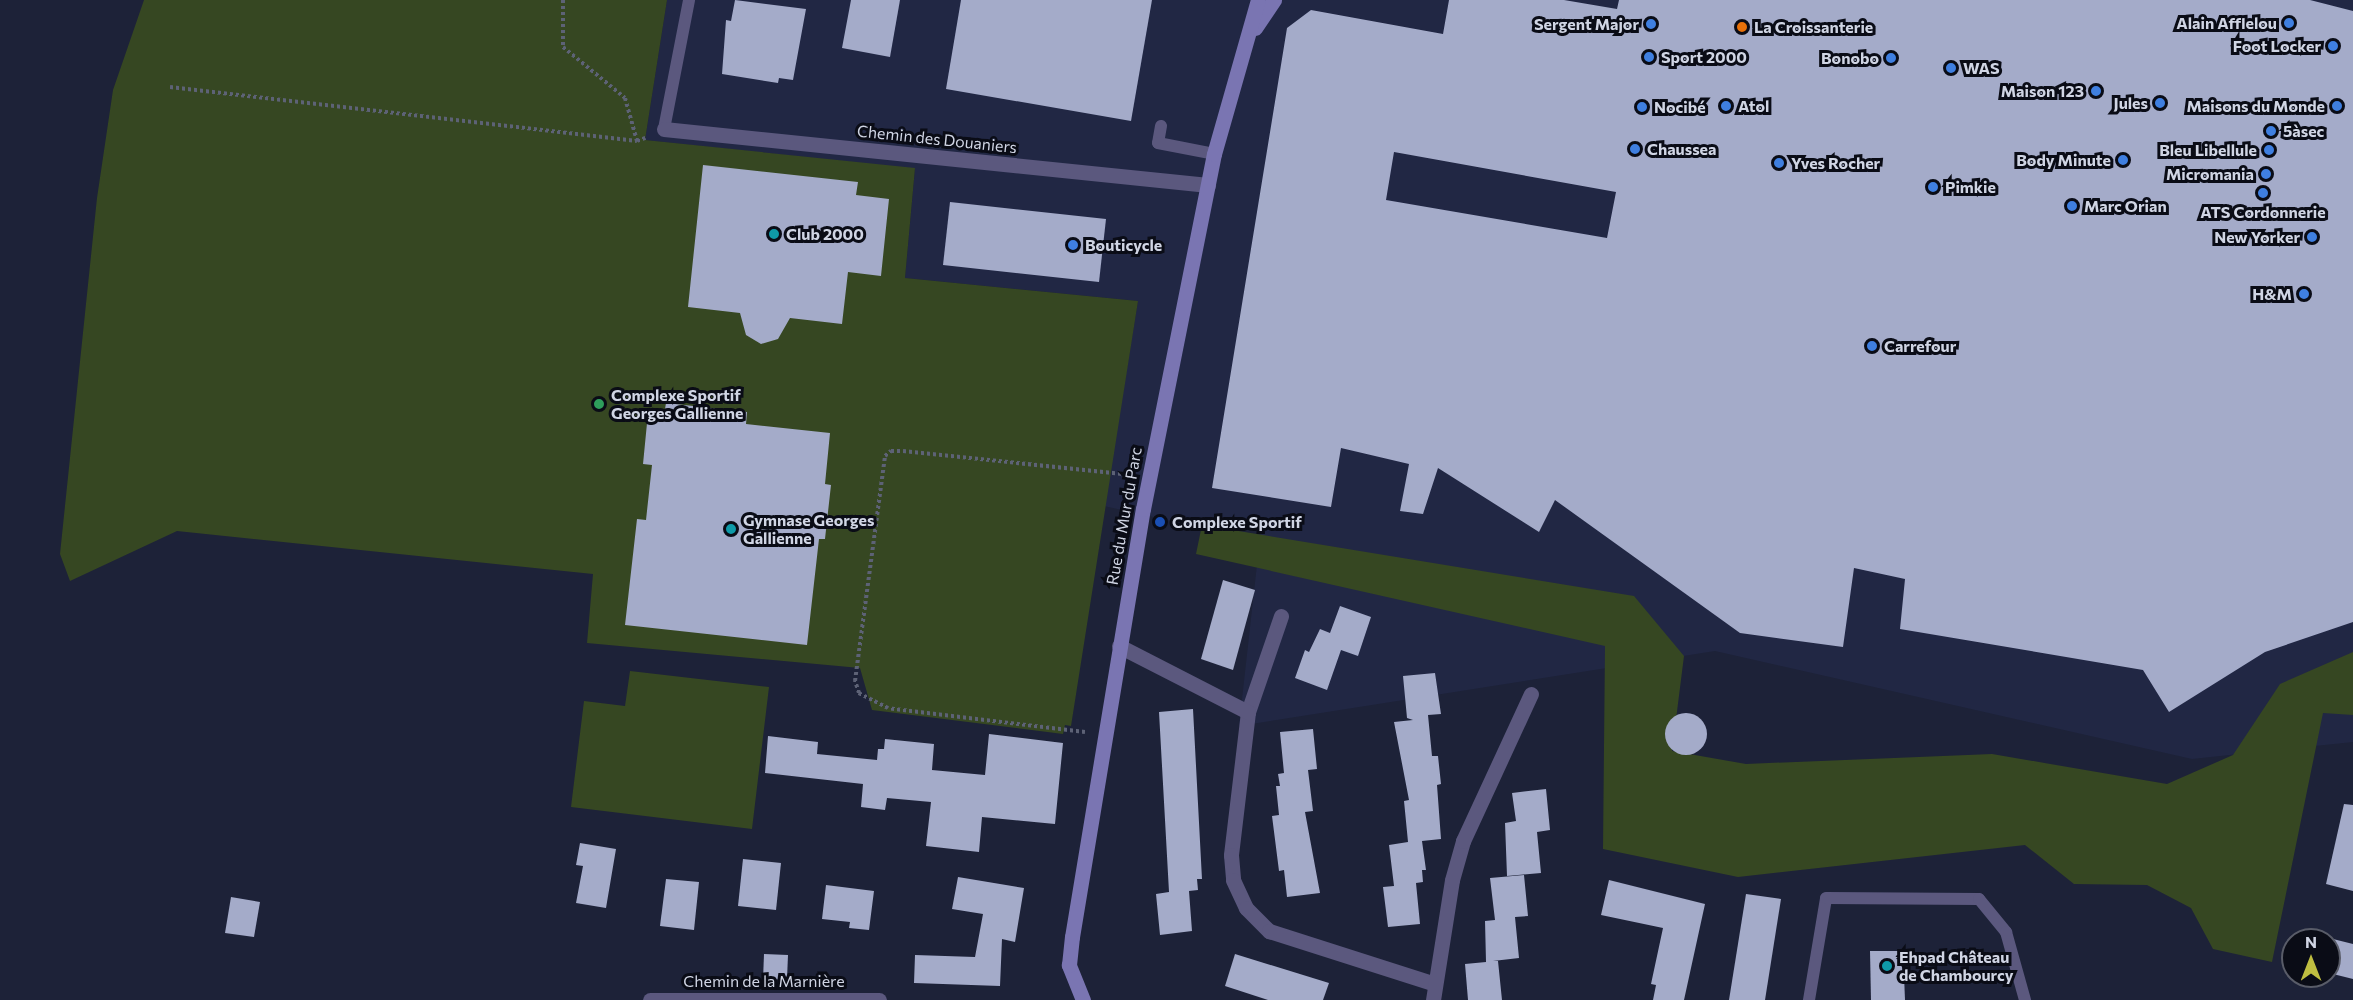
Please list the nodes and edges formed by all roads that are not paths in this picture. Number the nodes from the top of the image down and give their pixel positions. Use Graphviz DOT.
graph roads {
  1 [pos="689,0"];
  2 [pos="1258,0"];
  3 [pos="1274,0"];
  4 [pos="1247,41"];
  5 [pos="1161,126"];
  6 [pos="663,129"];
  7 [pos="1214,154"];
  8 [pos="1208,185"];
  9 [pos="1281,616"];
  10 [pos="1119,646"];
  11 [pos="1531,694"];
  12 [pos="1248,712"];
  13 [pos="1436,984"];
  14 [pos="650,1000"];
  15 [pos="879,1000"];
  16 [pos="1083,1000"];
  17 [pos="1433,1000"];
  18 [pos="1809,1000"];
  19 [pos="2025,1000"];
  1 -- 6 [label="lane"];
  2 -- 4 [label="street, Rue du Mur du Parc"];
  3 -- 4 [label="street, Rue du Mur du Parc"];
  4 -- 7 [label="street, Rue du Mur du Parc"];
  5 -- 7 [label="lane"];
  6 -- 8 [label="street, Chemin des Douaniers"];
  7 -- 8 [label="street, Rue du Mur du Parc"];
  8 -- 10 [label="street, Rue du Mur du Parc"];
  9 -- 12 [label="street"];
  10 -- 12 [label="street"];
  10 -- 16 [label="street, Rue du Mur du Parc"];
  11 -- 13 [label="street"];
  12 -- 13 [label="street"];
  13 -- 17 [label="street"];
  14 -- 15 [label="street, Chemin de la Marnière"];
  18 -- 19 [label="lane"];
}
